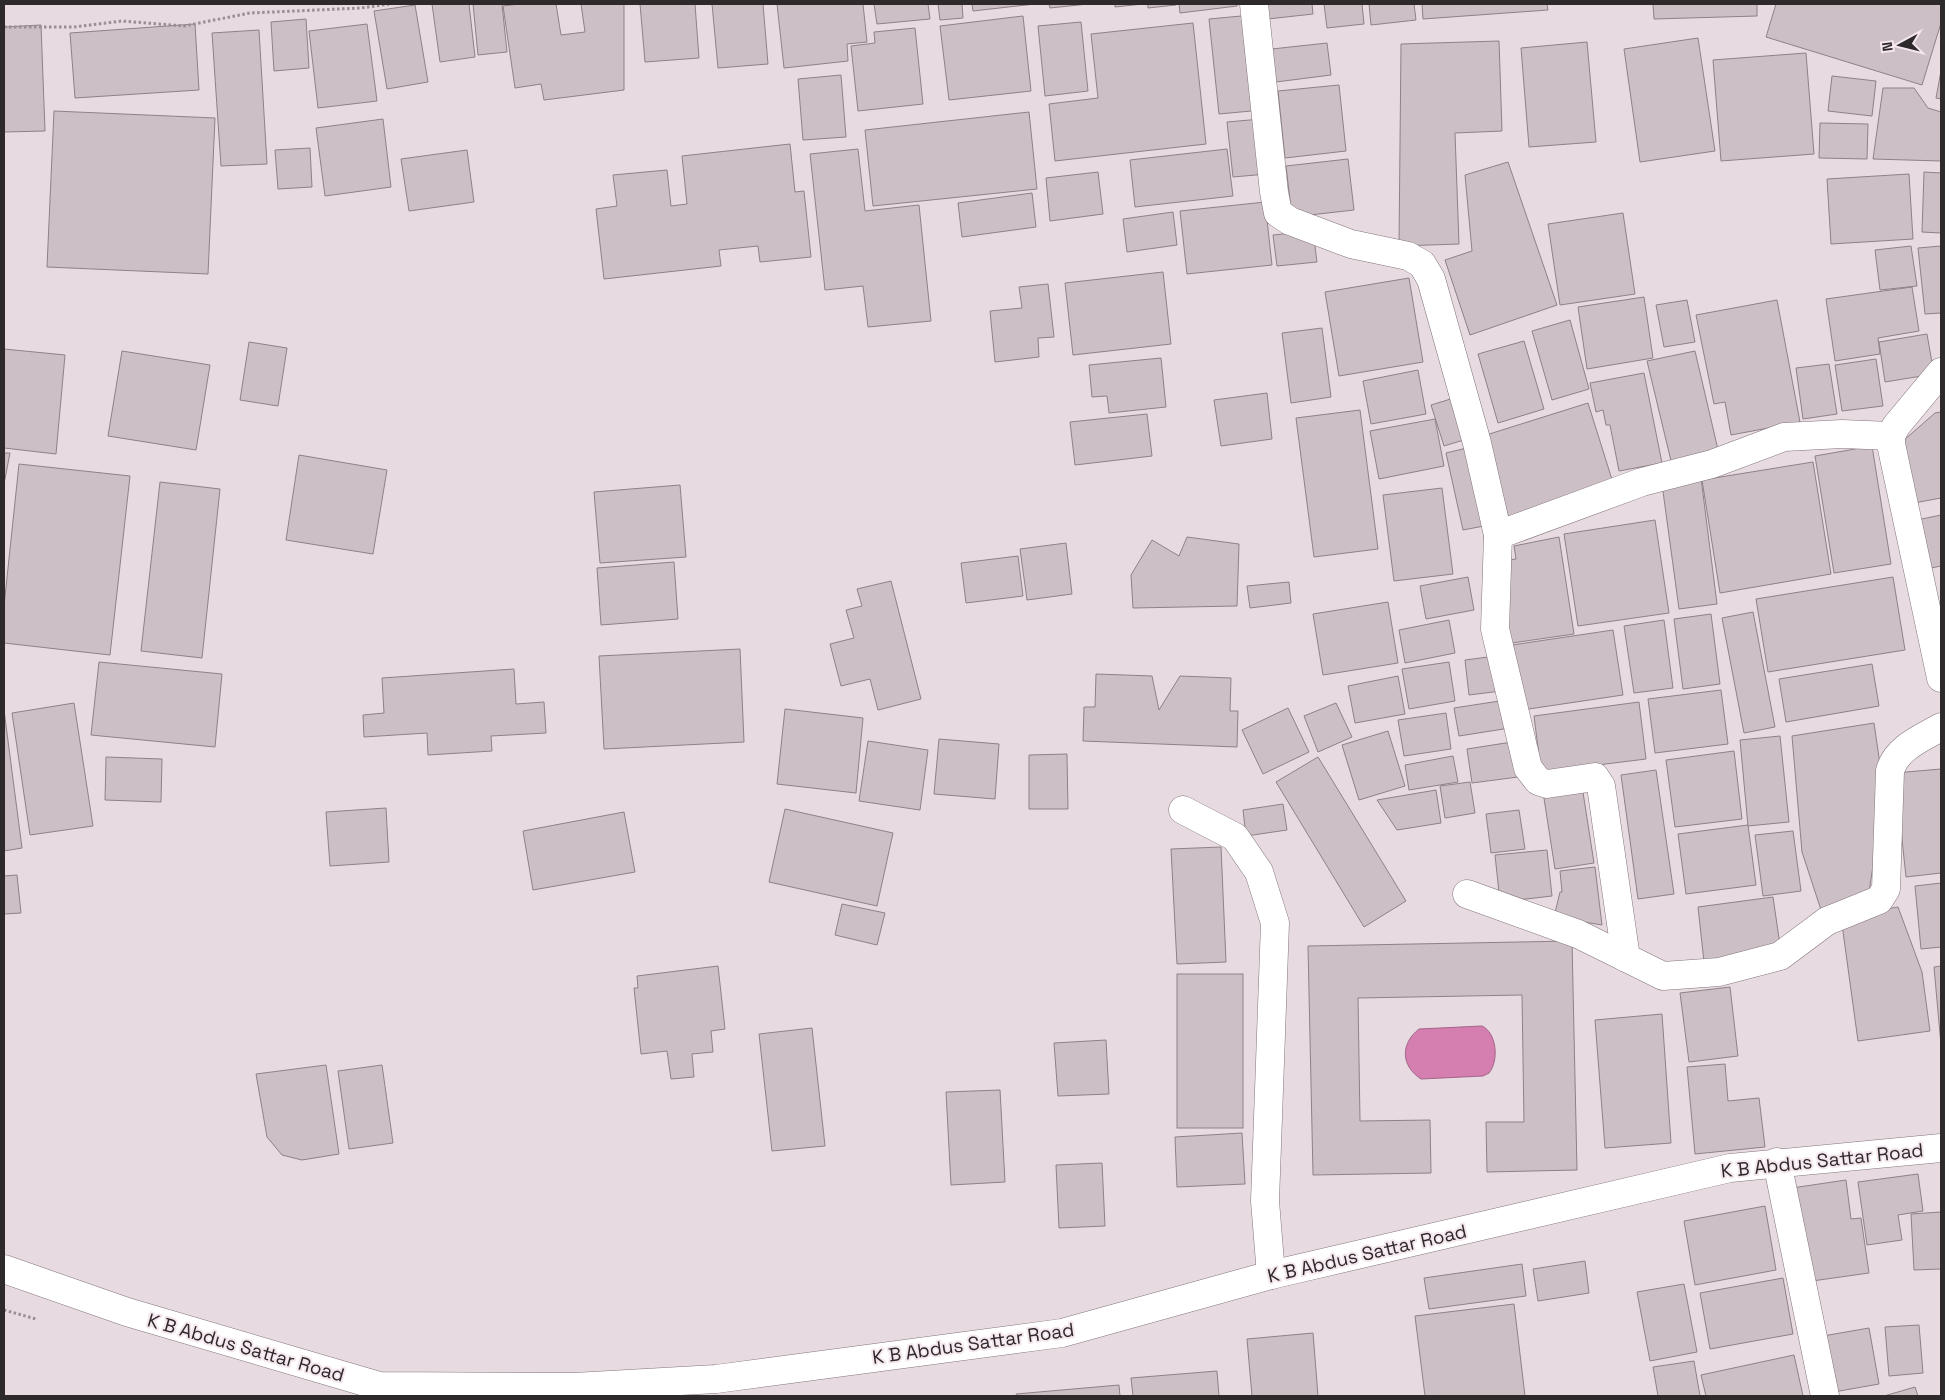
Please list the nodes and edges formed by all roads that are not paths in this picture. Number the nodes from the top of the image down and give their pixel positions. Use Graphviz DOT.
graph roads {
  1 [pos="1254,4"];
  2 [pos="1941,372"];
  3 [pos="1891,436"];
  4 [pos="1498,535"];
  5 [pos="1941,678"];
  6 [pos="1941,727"];
  7 [pos="1183,810"];
  8 [pos="1467,894"];
  9 [pos="1626,958"];
  10 [pos="1941,1148"];
  11 [pos="1777,1162"];
  12 [pos="4,1269"];
  13 [pos="1271,1275"];
  14 [pos="1825,1396"];
  1 -- 4 [label="street"];
  2 -- 3 [label="street"];
  3 -- 4 [label="street"];
  3 -- 5 [label="street"];
  4 -- 9 [label="street"];
  6 -- 9 [label="street"];
  7 -- 13 [label="street"];
  8 -- 9 [label="street"];
  10 -- 11 [label="street, K B Abdus Sattar Road"];
  11 -- 13 [label="street, K B Abdus Sattar Road"];
  11 -- 14 [label="street"];
  12 -- 13 [label="street, K B Abdus Sattar Road"];
}
